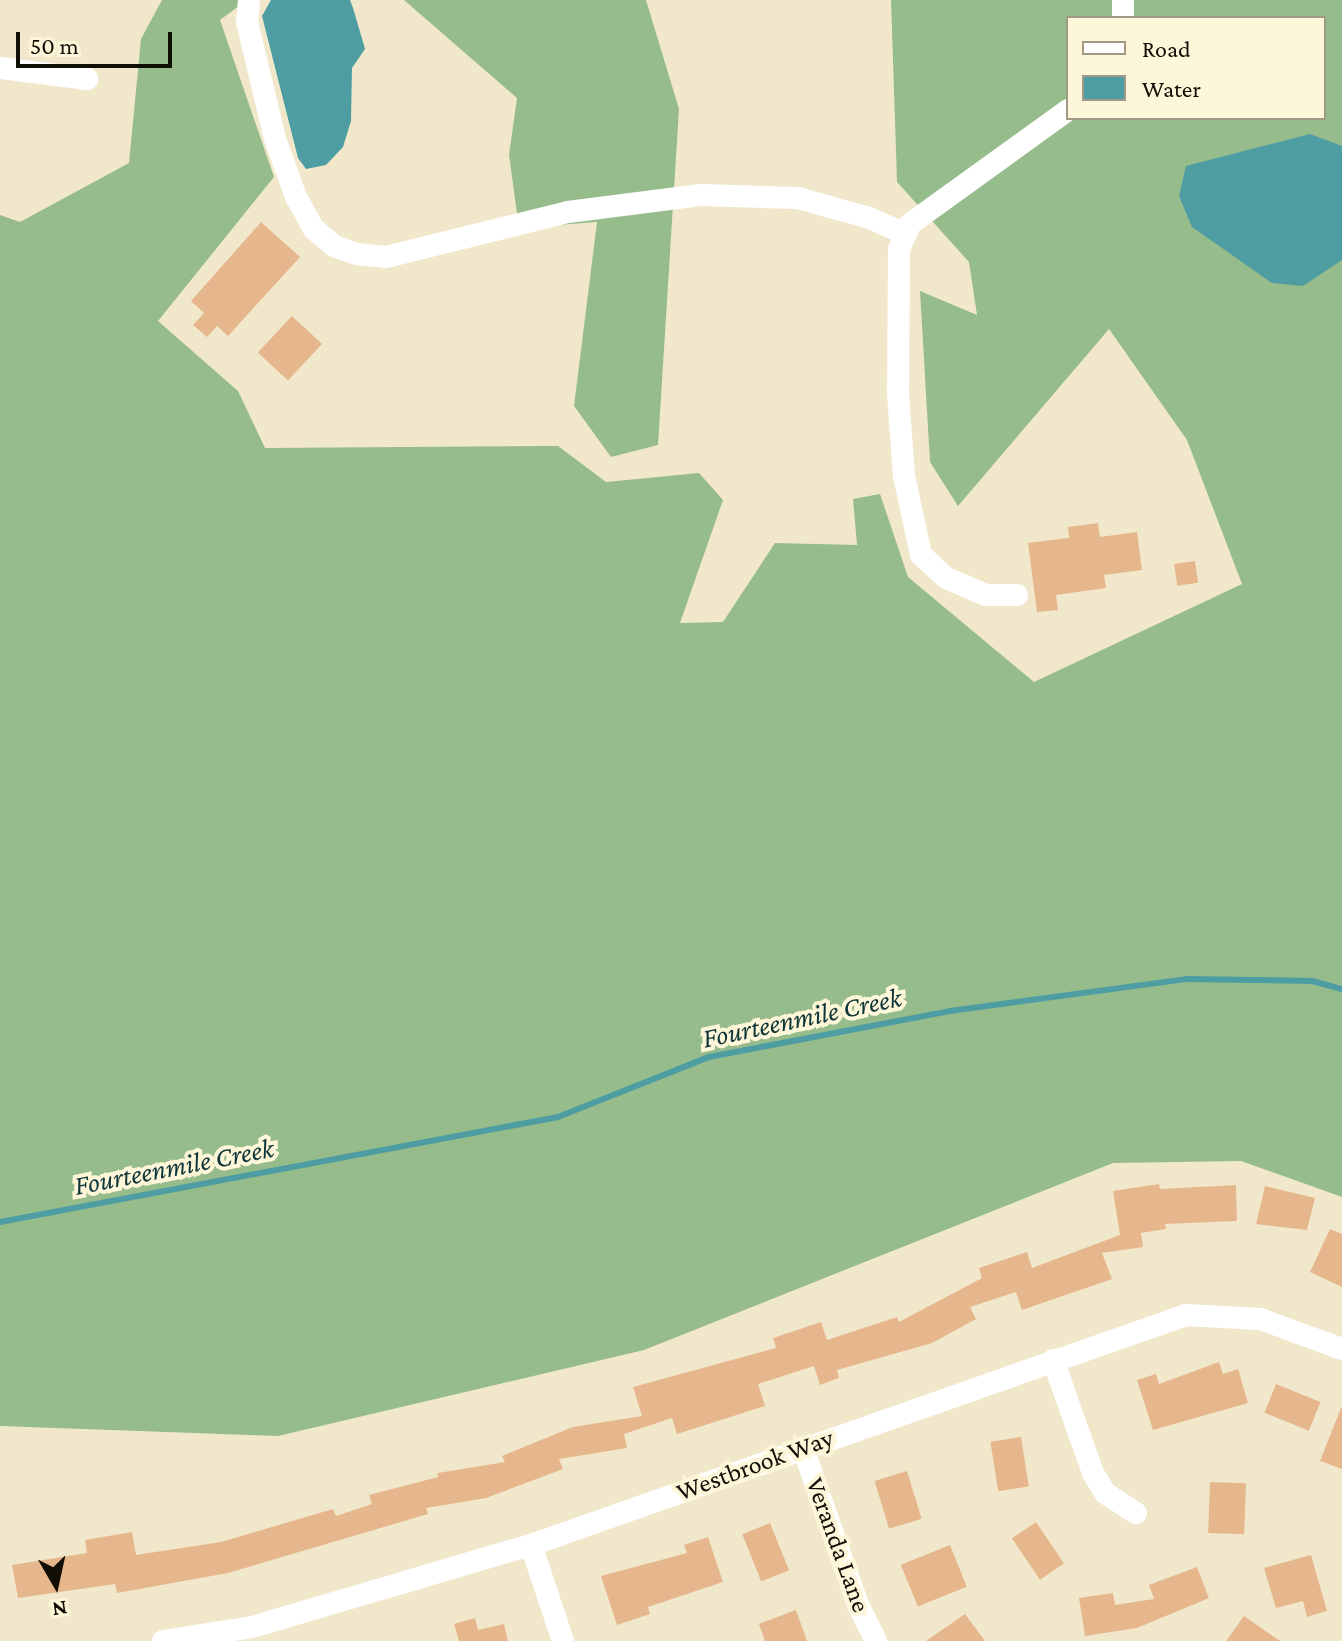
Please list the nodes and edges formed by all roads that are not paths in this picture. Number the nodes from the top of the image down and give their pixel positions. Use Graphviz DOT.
graph roads {
  1 [pos="249,0"];
  2 [pos="0,68"];
  3 [pos="87,79"];
  4 [pos="1066,111"];
  5 [pos="906,234"];
  6 [pos="1017,595"];
  7 [pos="1342,1349"];
  8 [pos="1053,1360"];
  9 [pos="803,1448"];
  10 [pos="1136,1513"];
  11 [pos="531,1545"];
  12 [pos="254,1634"];
  13 [pos="163,1641"];
  14 [pos="563,1641"];
  15 [pos="876,1641"];
  1 -- 5 [label="street"];
  2 -- 3 [label="street"];
  4 -- 5 [label="street"];
  5 -- 6 [label="street"];
  7 -- 8 [label="street, Westbrook Way"];
  8 -- 9 [label="street, Westbrook Way"];
  8 -- 10 [label="street"];
  9 -- 11 [label="street, Westbrook Way"];
  9 -- 15 [label="street, Veranda Lane"];
  11 -- 12 [label="street, Westbrook Way"];
  11 -- 14 [label="street"];
  12 -- 13 [label="street, Westbrook Way"];
}
